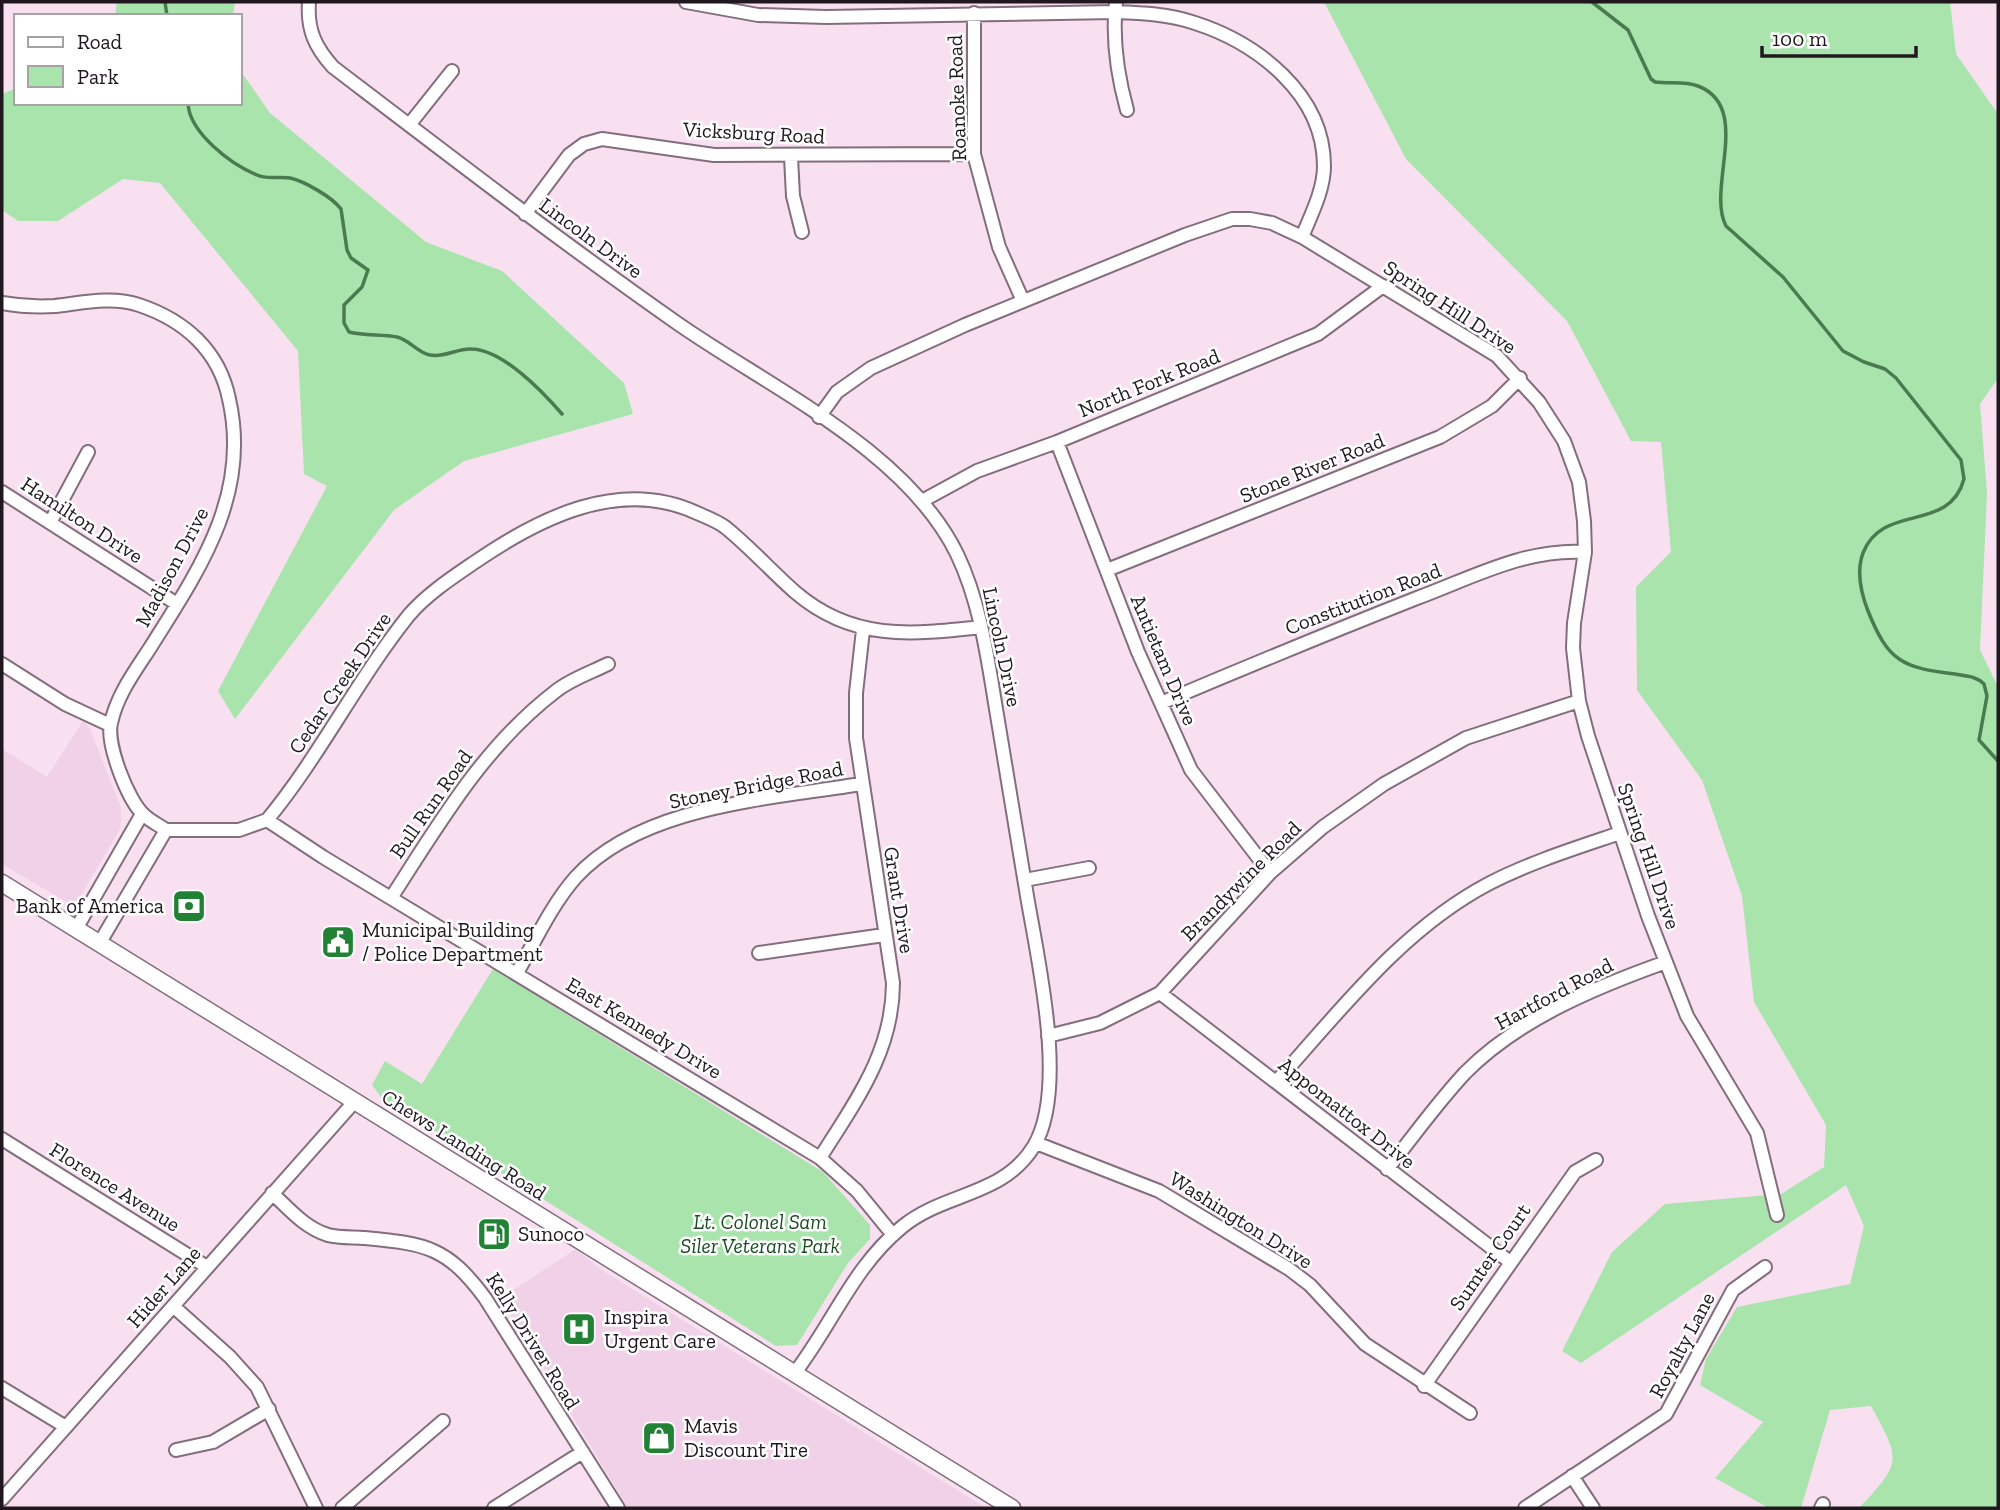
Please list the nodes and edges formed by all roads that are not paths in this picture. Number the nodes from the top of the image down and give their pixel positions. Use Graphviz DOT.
graph roads {
  1 [pos="309,2"];
  2 [pos="686,2"];
  3 [pos="1116,7"];
  4 [pos="974,13"];
  5 [pos="452,71"];
  6 [pos="1127,110"];
  7 [pos="409,125"];
  8 [pos="974,154"];
  9 [pos="791,157"];
  10 [pos="525,214"];
  11 [pos="802,232"];
  12 [pos="1302,237"];
  13 [pos="1383,286"];
  14 [pos="1023,300"];
  15 [pos="2,303"];
  16 [pos="1520,379"];
  17 [pos="819,417"];
  18 [pos="1057,442"];
  19 [pos="88,452"];
  20 [pos="2,492"];
  21 [pos="922,501"];
  22 [pos="51,521"];
  23 [pos="1585,552"];
  24 [pos="1107,570"];
  25 [pos="177,604"];
  26 [pos="981,627"];
  27 [pos="863,630"];
  28 [pos="2,664"];
  29 [pos="608,664"];
  30 [pos="1579,701"];
  31 [pos="1161,704"];
  32 [pos="110,724"];
  33 [pos="861,784"];
  34 [pos="142,814"];
  35 [pos="267,820"];
  36 [pos="166,830"];
  37 [pos="1620,834"];
  38 [pos="1089,868"];
  39 [pos="1270,873"];
  40 [pos="1025,880"];
  41 [pos="2,883"];
  42 [pos="391,898"];
  43 [pos="76,929"];
  44 [pos="884,936"];
  45 [pos="99,944"];
  46 [pos="759,953"];
  47 [pos="1666,962"];
  48 [pos="517,973"];
  49 [pos="1160,993"];
  50 [pos="1048,1036"];
  51 [pos="1276,1083"];
  52 [pos="355,1101"];
  53 [pos="2,1139"];
  54 [pos="1036,1143"];
  55 [pos="820,1158"];
  56 [pos="1596,1160"];
  57 [pos="1387,1169"];
  58 [pos="272,1193"];
  59 [pos="1777,1215"];
  60 [pos="893,1235"];
  61 [pos="1510,1262"];
  62 [pos="207,1267"];
  63 [pos="1765,1267"];
  64 [pos="173,1306"];
  65 [pos="794,1374"];
  66 [pos="1424,1386"];
  67 [pos="2,1388"];
  68 [pos="269,1409"];
  69 [pos="1470,1413"];
  70 [pos="443,1421"];
  71 [pos="66,1427"];
  72 [pos="176,1450"];
  73 [pos="581,1453"];
  74 [pos="1572,1476"];
  75 [pos="2,1499"];
  76 [pos="316,1508"];
  77 [pos="342,1508"];
  78 [pos="494,1508"];
  79 [pos="618,1508"];
  80 [pos="1012,1508"];
  81 [pos="1525,1508"];
  82 [pos="1593,1508"];
  1 -- 7 [label="street, Lincoln Drive"];
  2 -- 4 [label="street"];
  3 -- 4 [label="street"];
  3 -- 6 [label="street"];
  3 -- 12 [label="street"];
  4 -- 8 [label="street, Roanoke Road"];
  5 -- 7 [label="street"];
  7 -- 10 [label="street, Lincoln Drive"];
  8 -- 9 [label="street, Vicksburg Road"];
  8 -- 14 [label="street, Roanoke Road"];
  9 -- 10 [label="street, Vicksburg Road"];
  9 -- 11 [label="street"];
  10 -- 17 [label="street, Lincoln Drive"];
  12 -- 13 [label="street, Spring Hill Drive"];
  12 -- 14 [label="street, Spring Hill Drive"];
  13 -- 16 [label="street, Spring Hill Drive"];
  13 -- 18 [label="street, North Fork Road"];
  14 -- 17 [label="street, Spring Hill Drive"];
  15 -- 25 [label="street, Madison Drive"];
  16 -- 23 [label="street, Spring Hill Drive"];
  16 -- 24 [label="street, Stone River Road"];
  17 -- 21 [label="street, Lincoln Drive"];
  18 -- 21 [label="street, North Fork Road"];
  18 -- 24 [label="street, Antietam Drive"];
  19 -- 22 [label="street"];
  20 -- 22 [label="street, Hamilton Drive"];
  21 -- 26 [label="street, Lincoln Drive"];
  22 -- 25 [label="street, Hamilton Drive"];
  23 -- 30 [label="street, Spring Hill Drive"];
  23 -- 31 [label="street, Constitution Road"];
  24 -- 31 [label="street, Antietam Drive"];
  25 -- 32 [label="street, Madison Drive"];
  26 -- 27 [label="street, Cedar Creek Drive"];
  26 -- 40 [label="street, Lincoln Drive"];
  27 -- 33 [label="street, Grant Drive"];
  27 -- 35 [label="street, Cedar Creek Drive"];
  28 -- 32 [label="street"];
  29 -- 42 [label="street, Bull Run Road"];
  30 -- 37 [label="street, Spring Hill Drive"];
  30 -- 39 [label="street, Brandywine Road"];
  31 -- 39 [label="street, Antietam Drive"];
  32 -- 34 [label="street"];
  33 -- 44 [label="street, Grant Drive"];
  33 -- 48 [label="street, Stoney Bridge Road"];
  34 -- 36 [label="street"];
  34 -- 43 [label="street"];
  35 -- 36 [label="street"];
  35 -- 42 [label="street, East Kennedy Drive"];
  36 -- 45 [label="street"];
  37 -- 47 [label="street, Spring Hill Drive"];
  37 -- 51 [label="street"];
  38 -- 40 [label="street"];
  39 -- 49 [label="street, Brandywine Road"];
  40 -- 50 [label="street, Lincoln Drive"];
  41 -- 43 [label="main road, Chews Landing Road"];
  42 -- 48 [label="street, East Kennedy Drive"];
  43 -- 45 [label="main road, Chews Landing Road"];
  44 -- 46 [label="street"];
  44 -- 55 [label="street, Grant Drive"];
  45 -- 52 [label="main road, Chews Landing Road"];
  47 -- 57 [label="street, Hartford Road"];
  47 -- 59 [label="street, Spring Hill Drive"];
  48 -- 55 [label="street, East Kennedy Drive"];
  49 -- 50 [label="street, Brandywine Road"];
  49 -- 51 [label="street, Appomattox Drive"];
  50 -- 54 [label="street, Lincoln Drive"];
  51 -- 57 [label="street, Appomattox Drive"];
  52 -- 58 [label="street, Hider Lane"];
  52 -- 65 [label="main road, Chews Landing Road"];
  53 -- 62 [label="street, Florence Avenue"];
  54 -- 60 [label="street, Lincoln Drive"];
  54 -- 66 [label="street, Washington Drive"];
  55 -- 60 [label="street, East Kennedy Drive"];
  56 -- 61 [label="street, Sumter Court"];
  57 -- 61 [label="street, Appomattox Drive"];
  58 -- 62 [label="street, Hider Lane"];
  58 -- 73 [label="street, Kelly Driver Road"];
  60 -- 65 [label="street, Lincoln Drive"];
  61 -- 66 [label="street, Sumter Court"];
  62 -- 64 [label="street, Hider Lane"];
  63 -- 74 [label="street, Royalty Lane"];
  64 -- 68 [label="street"];
  64 -- 71 [label="street, Hider Lane"];
  65 -- 80 [label="main road, Chews Landing Road"];
  66 -- 69 [label="street, Washington Drive"];
  67 -- 71 [label="street"];
  68 -- 72 [label="street"];
  68 -- 76 [label="street"];
  70 -- 77 [label="street"];
  71 -- 75 [label="street, Hider Lane"];
  73 -- 78 [label="street"];
  73 -- 79 [label="street, Kelly Driver Road"];
  74 -- 81 [label="street, Royalty Lane"];
  74 -- 82 [label="street"];
}
